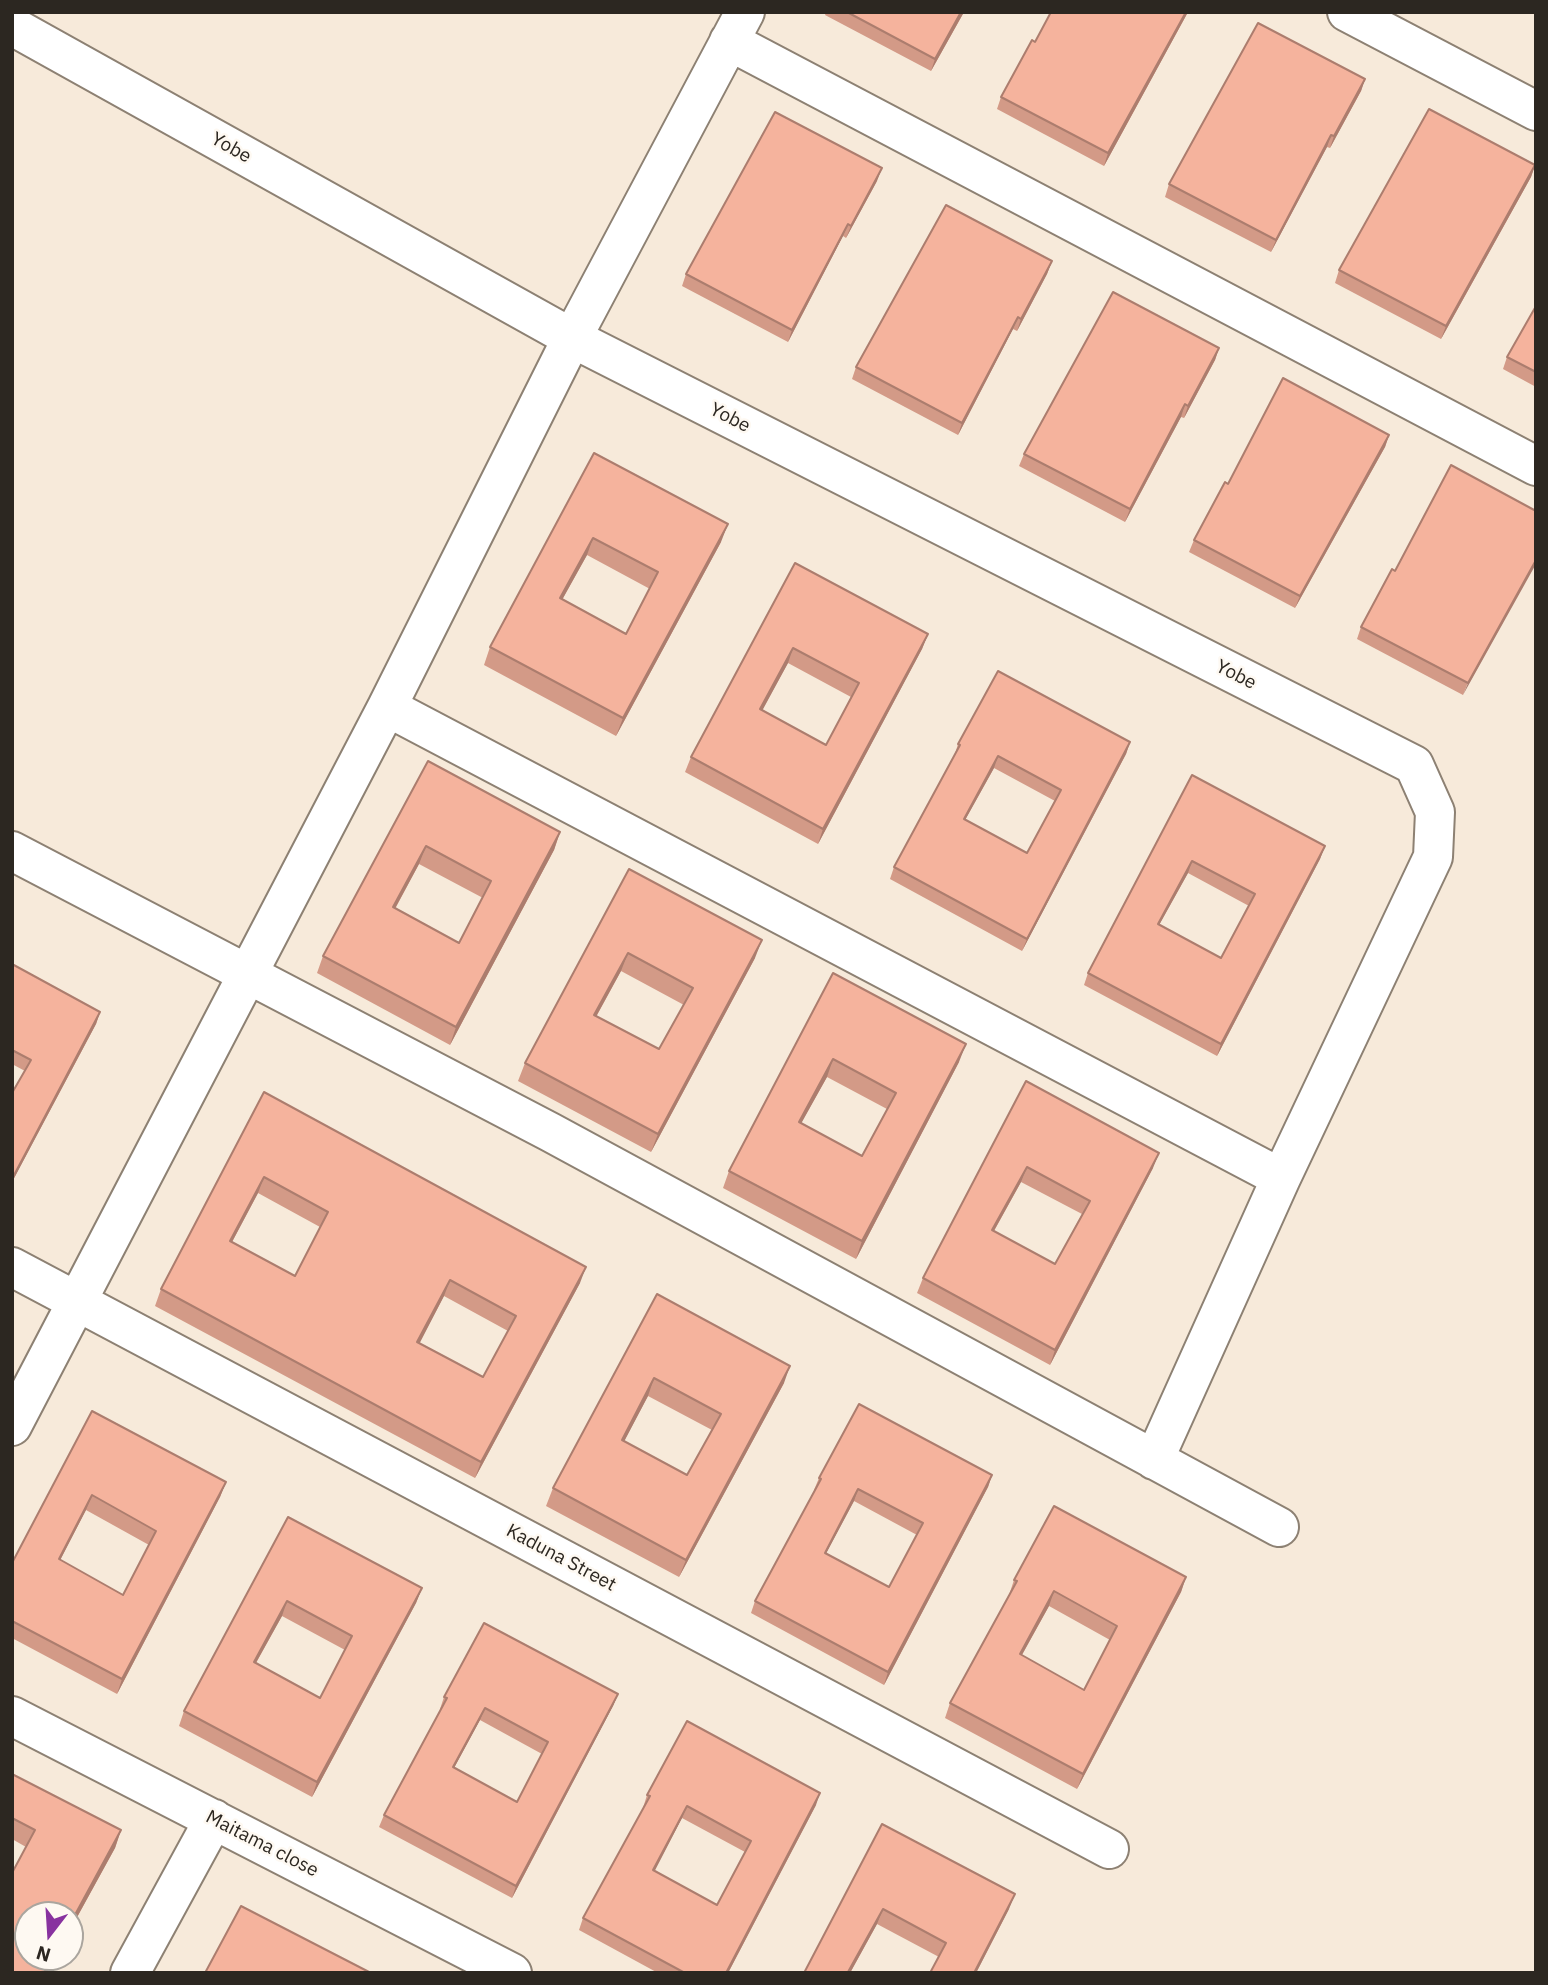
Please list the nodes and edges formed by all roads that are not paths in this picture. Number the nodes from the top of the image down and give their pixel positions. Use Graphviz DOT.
graph roads {
  1 [pos="1347,12"];
  2 [pos="12,26"];
  3 [pos="737,26"];
  4 [pos="1536,111"];
  5 [pos="572,338"];
  6 [pos="1536,466"];
  7 [pos="387,706"];
  8 [pos="12,852"];
  9 [pos="248,973"];
  10 [pos="1281,1178"];
  11 [pos="12,1268"];
  12 [pos="77,1301"];
  13 [pos="12,1426"];
  14 [pos="1154,1460"];
  15 [pos="1279,1527"];
  16 [pos="12,1716"];
  17 [pos="214,1819"];
  18 [pos="1109,1849"];
  19 [pos="130,1973"];
  20 [pos="512,1973"];
  1 -- 4 [label="street"];
  2 -- 5 [label="street, Yobe"];
  3 -- 5 [label="street"];
  3 -- 6 [label="street"];
  5 -- 7 [label="street"];
  5 -- 10 [label="street, Yobe"];
  7 -- 9 [label="street"];
  7 -- 10 [label="street"];
  8 -- 9 [label="street"];
  9 -- 12 [label="street"];
  9 -- 14 [label="street"];
  10 -- 14 [label="street"];
  11 -- 12 [label="street, Kaduna Street"];
  12 -- 13 [label="street"];
  12 -- 18 [label="street, Kaduna Street"];
  14 -- 15 [label="street"];
  16 -- 17 [label="street, Maitama close"];
  17 -- 19 [label="street"];
  17 -- 20 [label="street, Maitama close"];
}
